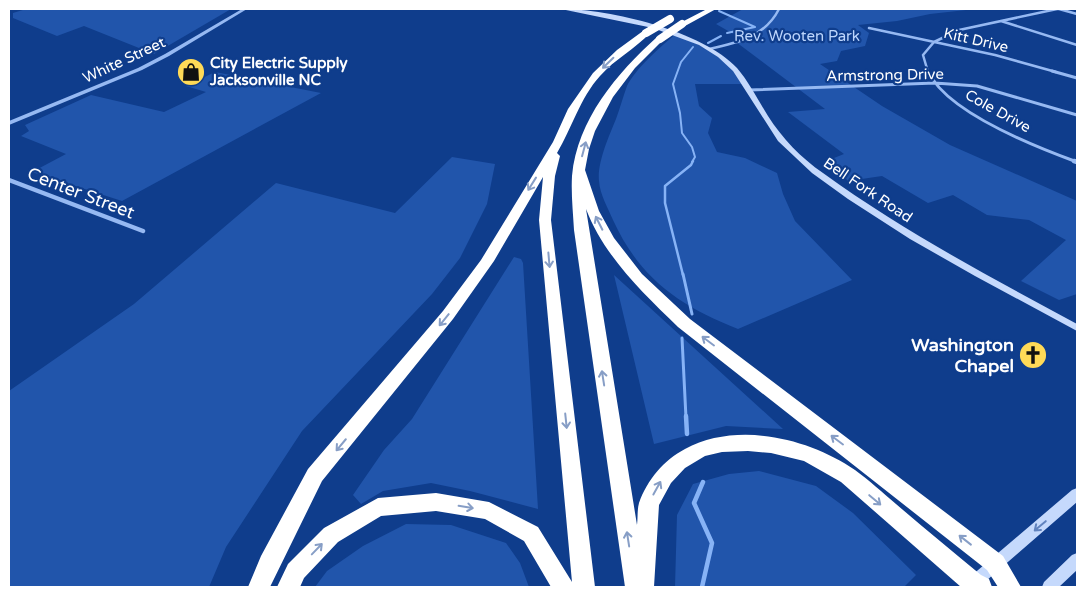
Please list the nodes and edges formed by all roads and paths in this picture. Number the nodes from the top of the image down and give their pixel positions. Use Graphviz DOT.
graph roads {
  1 [pos="245,9"];
  2 [pos="563,9"];
  3 [pos="712,9"];
  4 [pos="779,9"];
  5 [pos="1058,9"];
  6 [pos="1077,14"];
  7 [pos="673,17"];
  8 [pos="1000,21"];
  9 [pos="869,28"];
  10 [pos="653,36"];
  11 [pos="934,42"];
  12 [pos="1077,45"];
  13 [pos="710,50"];
  14 [pos="1077,78"];
  15 [pos="934,83"];
  16 [pos="749,90"];
  17 [pos="1077,115"];
  18 [pos="9,123"];
  19 [pos="558,142"];
  20 [pos="1077,162"];
  21 [pos="579,170"];
  22 [pos="9,180"];
  23 [pos="143,231"];
  24 [pos="1077,328"];
  25 [pos="1077,494"];
  26 [pos="1077,560"];
  27 [pos="994,563"];
  28 [pos="975,586"];
  29 [pos="259,587"];
  30 [pos="288,587"];
  31 [pos="563,587"];
  32 [pos="584,587"];
  33 [pos="636,587"];
  34 [pos="643,587"];
  35 [pos="1010,587"];
  36 [pos="1049,587"];
  1 -- 18 [label="street, White Street"];
  2 -- 13 [label="main road, Bell Fork Road"];
  3 -- 10 [label="highway, bridge"];
  4 -- 13 [label="street"];
  5 -- 6 [label="street"];
  5 -- 8 [label="street"];
  7 -- 10 [label="highway, bridge"];
  8 -- 11 [label="street"];
  8 -- 12 [label="street"];
  9 -- 11 [label="street, Kitt Drive"];
  10 -- 19 [label="highway, one-way"];
  21 -- 10 [label="highway, one-way"];
  11 -- 14 [label="street, Kitt Drive"];
  11 -- 15 [label="street, Cole Drive"];
  13 -- 16 [label="main road, Bell Fork Road"];
  15 -- 16 [label="street, Armstrong Drive"];
  15 -- 17 [label="street, Armstrong Drive"];
  15 -- 20 [label="street, Cole Drive"];
  16 -- 24 [label="main road, Bell Fork Road"];
  19 -- 29 [label="highway, one-way"];
  19 -- 32 [label="highway, one-way"];
  27 -- 21 [label="highway, one-way"];
  33 -- 21 [label="highway, one-way"];
  22 -- 23 [label="street, Center Street"];
  25 -- 27 [label="main road, one-way"];
  26 -- 36 [label="main road"];
  27 -- 28 [label="main road"];
  27 -- 35 [label="highway"];
  34 -- 28 [label="highway, one-way"];
  30 -- 31 [label="highway, one-way"];
}
